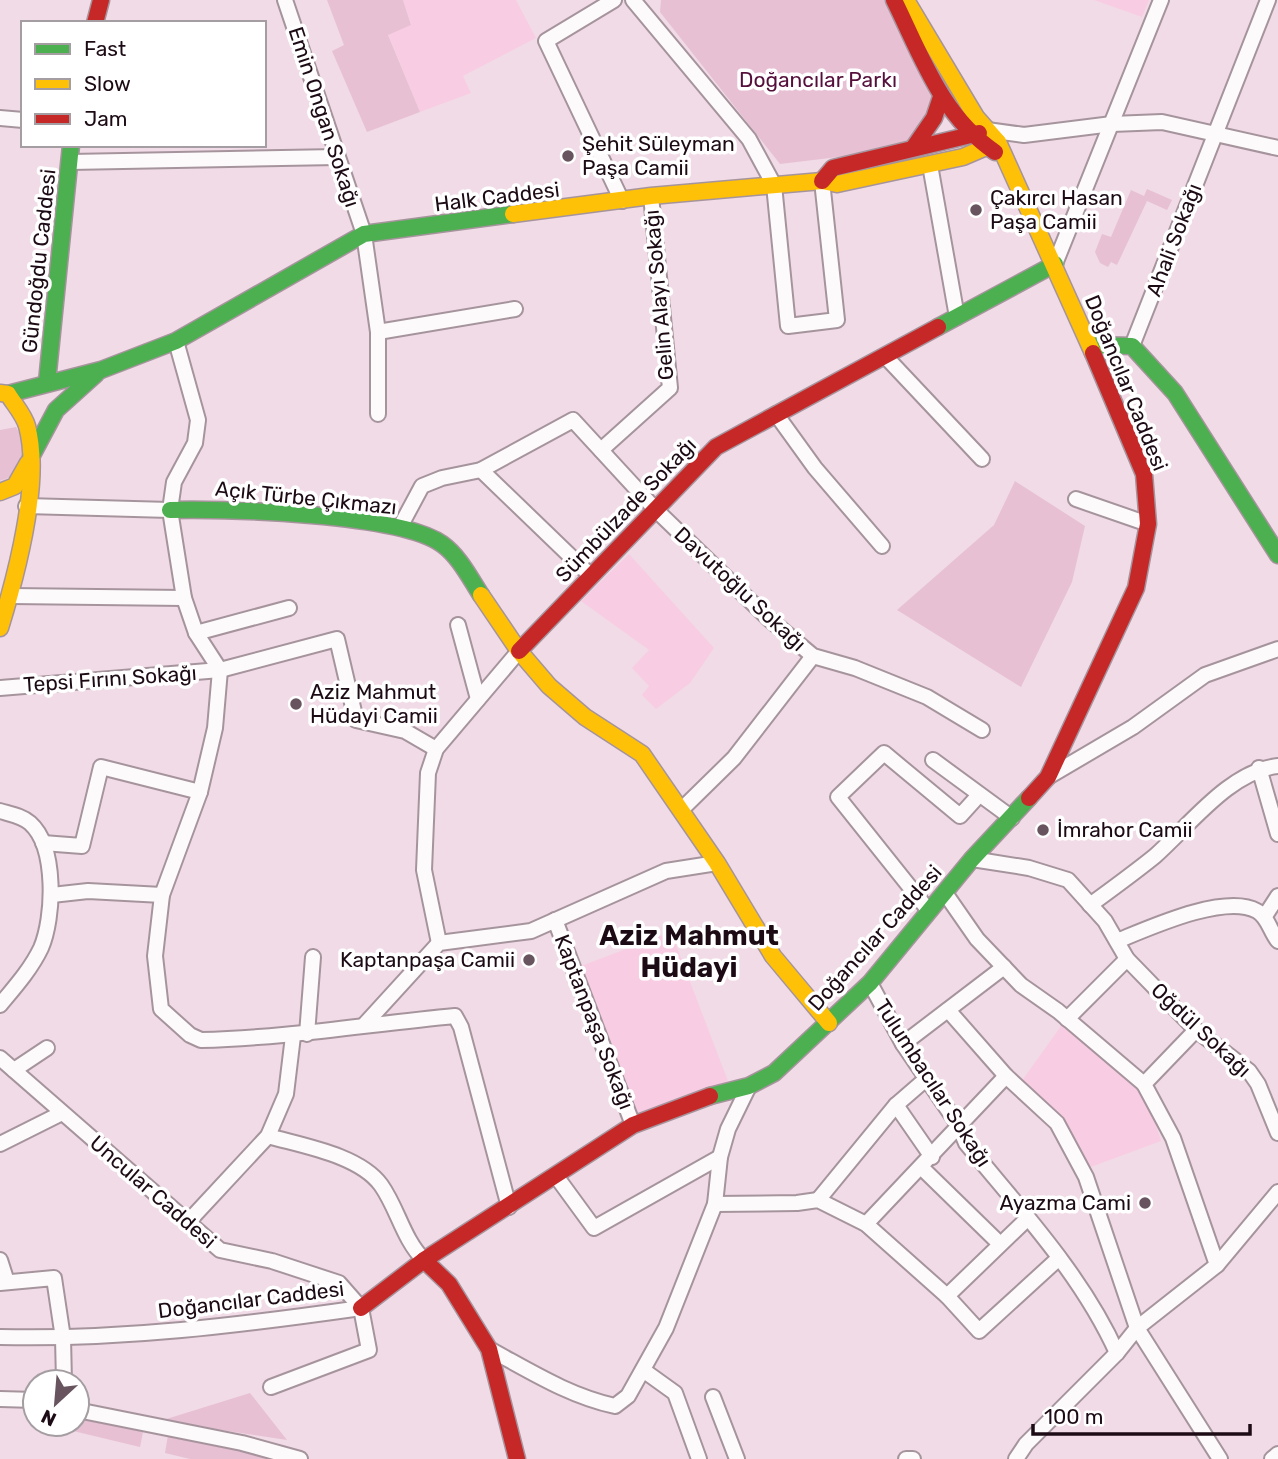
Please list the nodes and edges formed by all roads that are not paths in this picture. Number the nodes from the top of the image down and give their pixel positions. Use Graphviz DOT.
graph roads {
  1 [pos="102,0"];
  2 [pos="285,0"];
  3 [pos="614,0"];
  4 [pos="633,0"];
  5 [pos="894,0"];
  6 [pos="906,0"];
  7 [pos="1161,0"];
  8 [pos="1268,0"];
  9 [pos="96,21"];
  10 [pos="941,97"];
  11 [pos="0,118"];
  12 [pos="21,120"];
  13 [pos="1112,124"];
  14 [pos="1215,134"];
  15 [pos="970,135"];
  16 [pos="991,140"];
  17 [pos="71,147"];
  18 [pos="914,147"];
  19 [pos="1278,148"];
  20 [pos="337,158"];
  21 [pos="70,162"];
  22 [pos="930,165"];
  23 [pos="822,181"];
  24 [pos="774,186"];
  25 [pos="651,196"];
  26 [pos="622,201"];
  27 [pos="364,234"];
  28 [pos="1055,264"];
  29 [pos="515,309"];
  30 [pos="957,317"];
  31 [pos="378,332"];
  32 [pos="176,341"];
  33 [pos="1090,345"];
  34 [pos="1132,346"];
  35 [pos="885,356"];
  36 [pos="100,370"];
  37 [pos="47,382"];
  38 [pos="4,394"];
  39 [pos="378,414"];
  40 [pos="776,414"];
  41 [pos="601,450"];
  42 [pos="31,457"];
  43 [pos="982,459"];
  44 [pos="481,470"];
  45 [pos="0,492"];
  46 [pos="1076,499"];
  47 [pos="26,506"];
  48 [pos="656,509"];
  49 [pos="170,510"];
  50 [pos="1148,524"];
  51 [pos="400,527"];
  52 [pos="882,545"];
  53 [pos="1278,555"];
  54 [pos="591,576"];
  55 [pos="11,596"];
  56 [pos="184,598"];
  57 [pos="289,608"];
  58 [pos="458,625"];
  59 [pos="0,628"];
  60 [pos="196,633"];
  61 [pos="1278,649"];
  62 [pos="519,651"];
  63 [pos="813,656"];
  64 [pos="220,670"];
  65 [pos="0,688"];
  66 [pos="478,699"];
  67 [pos="982,730"];
  68 [pos="436,749"];
  69 [pos="933,760"];
  70 [pos="1278,766"];
  71 [pos="1259,768"];
  72 [pos="1048,777"];
  73 [pos="201,792"];
  74 [pos="979,795"];
  75 [pos="0,810"];
  76 [pos="681,810"];
  77 [pos="1012,818"];
  78 [pos="1278,834"];
  79 [pos="43,843"];
  80 [pos="972,859"];
  81 [pos="717,863"];
  82 [pos="945,893"];
  83 [pos="52,895"];
  84 [pos="162,895"];
  85 [pos="1278,896"];
  86 [pos="1090,905"];
  87 [pos="929,911"];
  88 [pos="1265,916"];
  89 [pos="555,920"];
  90 [pos="1116,941"];
  91 [pos="1278,941"];
  92 [pos="439,943"];
  93 [pos="313,957"];
  94 [pos="1127,960"];
  95 [pos="1004,967"];
  96 [pos="870,983"];
  97 [pos="0,1005"];
  98 [pos="948,1010"];
  99 [pos="1067,1019"];
  100 [pos="830,1023"];
  101 [pos="365,1024"];
  102 [pos="1196,1030"];
  103 [pos="300,1035"];
  104 [pos="903,1044"];
  105 [pos="47,1048"];
  106 [pos="0,1058"];
  107 [pos="14,1070"];
  108 [pos="1006,1076"];
  109 [pos="926,1079"];
  110 [pos="1144,1084"];
  111 [pos="749,1086"];
  112 [pos="896,1105"];
  113 [pos="62,1113"];
  114 [pos="633,1125"];
  115 [pos="959,1126"];
  116 [pos="1278,1133"];
  117 [pos="268,1136"];
  118 [pos="0,1144"];
  119 [pos="720,1157"];
  120 [pos="927,1162"];
  121 [pos="556,1177"];
  122 [pos="1278,1192"];
  123 [pos="818,1200"];
  124 [pos="715,1204"];
  125 [pos="509,1207"];
  126 [pos="1028,1218"];
  127 [pos="188,1222"];
  128 [pos="866,1224"];
  129 [pos="1000,1244"];
  130 [pos="1059,1258"];
  131 [pos="0,1260"];
  132 [pos="424,1260"];
  133 [pos="1217,1265"];
  134 [pos="3,1283"];
  135 [pos="947,1296"];
  136 [pos="361,1308"];
  137 [pos="1137,1328"];
  138 [pos="0,1337"];
  139 [pos="64,1338"];
  140 [pos="489,1349"];
  141 [pos="1117,1353"];
  142 [pos="64,1368"];
  143 [pos="643,1370"];
  144 [pos="271,1387"];
  145 [pos="713,1397"];
  146 [pos="0,1399"];
  147 [pos="21,1400"];
  148 [pos="91,1412"];
  149 [pos="1278,1454"];
  150 [pos="300,1459"];
  151 [pos="517,1459"];
  152 [pos="699,1459"];
  153 [pos="737,1459"];
  154 [pos="906,1459"];
  155 [pos="913,1459"];
  156 [pos="1016,1459"];
  157 [pos="1220,1459"];
  158 [pos="1272,1459"];
  1 -- 9 [label="street"];
  2 -- 20 [label="street, Emin Ongan Sokağı"];
  3 -- 26 [label="street"];
  4 -- 24 [label="street"];
  5 -- 10 [label="street"];
  6 -- 16 [label="street, Doğancılar Caddesi"];
  7 -- 13 [label="street"];
  8 -- 14 [label="street, Ahali Sokağı"];
  10 -- 15 [label="street"];
  10 -- 18 [label="street"];
  11 -- 12 [label="street"];
  13 -- 14 [label="street"];
  13 -- 16 [label="street"];
  13 -- 28 [label="street"];
  14 -- 19 [label="street"];
  14 -- 34 [label="street, Ahali Sokağı"];
  15 -- 16 [label="street"];
  15 -- 18 [label="street"];
  16 -- 22 [label="street, Halk Caddesi"];
  16 -- 28 [label="street, Doğancılar Caddesi"];
  17 -- 21 [label="street, Gündoğdu Caddesi"];
  18 -- 22 [label="street"];
  18 -- 23 [label="street"];
  20 -- 21 [label="street"];
  20 -- 27 [label="street, Emin Ongan Sokağı"];
  21 -- 37 [label="street, Gündoğdu Caddesi"];
  22 -- 23 [label="street, Halk Caddesi"];
  22 -- 30 [label="street"];
  23 -- 24 [label="street, Halk Caddesi"];
  23 -- 24 [label="street"];
  24 -- 25 [label="street, Halk Caddesi"];
  25 -- 26 [label="street, Halk Caddesi"];
  25 -- 41 [label="street, Gelin Alayı Sokağı"];
  26 -- 27 [label="street, Halk Caddesi"];
  27 -- 31 [label="street, Emin Ongan Sokağı"];
  27 -- 32 [label="street, Halk Caddesi"];
  28 -- 30 [label="street, Sümbülzade Sokağı"];
  28 -- 33 [label="street, Doğancılar Caddesi"];
  29 -- 31 [label="street"];
  30 -- 35 [label="street, Sümbülzade Sokağı"];
  31 -- 39 [label="street, Emin Ongan Sokağı"];
  32 -- 36 [label="street, Halk Caddesi"];
  32 -- 49 [label="street"];
  33 -- 34 [label="street"];
  33 -- 50 [label="street, Doğancılar Caddesi"];
  34 -- 53 [label="street"];
  35 -- 40 [label="street, Sümbülzade Sokağı"];
  35 -- 43 [label="street"];
  36 -- 37 [label="street, Halk Caddesi"];
  36 -- 42 [label="street, Halk Caddesi"];
  37 -- 38 [label="street, Halk Caddesi"];
  38 -- 42 [label="street"];
  40 -- 48 [label="street, Sümbülzade Sokağı"];
  40 -- 52 [label="street"];
  41 -- 44 [label="street, Davutoğlu Sokağı"];
  41 -- 48 [label="street, Davutoğlu Sokağı"];
  42 -- 45 [label="street"];
  42 -- 47 [label="street"];
  44 -- 51 [label="street"];
  44 -- 54 [label="street"];
  46 -- 50 [label="street"];
  47 -- 49 [label="street"];
  47 -- 55 [label="street"];
  48 -- 54 [label="street, Sümbülzade Sokağı"];
  48 -- 63 [label="street, Davutoğlu Sokağı"];
  49 -- 51 [label="street, Açık Türbe Çıkmazı"];
  49 -- 56 [label="street"];
  50 -- 72 [label="street, Doğancılar Caddesi"];
  51 -- 62 [label="street, Açık Türbe Çıkmazı"];
  54 -- 62 [label="street, Sümbülzade Sokağı"];
  55 -- 56 [label="street"];
  55 -- 59 [label="street"];
  56 -- 60 [label="street"];
  57 -- 60 [label="street"];
  58 -- 66 [label="street"];
  60 -- 64 [label="street"];
  61 -- 72 [label="street"];
  62 -- 66 [label="street"];
  62 -- 76 [label="street, Açık Türbe Çıkmazı"];
  63 -- 67 [label="street, Davutoğlu Sokağı"];
  63 -- 76 [label="street"];
  64 -- 65 [label="street, Tepsi Fırını Sokağı"];
  64 -- 68 [label="street, Tepsi Fırını Sokağı"];
  64 -- 73 [label="street"];
  66 -- 68 [label="street"];
  68 -- 92 [label="street"];
  69 -- 74 [label="street"];
  70 -- 71 [label="street"];
  71 -- 78 [label="street"];
  71 -- 86 [label="street"];
  72 -- 77 [label="street, Doğancılar Caddesi"];
  73 -- 79 [label="street"];
  73 -- 84 [label="street"];
  74 -- 77 [label="street"];
  74 -- 87 [label="street"];
  75 -- 79 [label="street"];
  76 -- 81 [label="street, Açık Türbe Çıkmazı"];
  77 -- 80 [label="street, Doğancılar Caddesi"];
  79 -- 83 [label="street"];
  80 -- 82 [label="street, Doğancılar Caddesi"];
  80 -- 86 [label="street, Oğdül Sokağı"];
  81 -- 89 [label="street"];
  81 -- 100 [label="street, Açık Türbe Çıkmazı"];
  82 -- 87 [label="street, Doğancılar Caddesi"];
  82 -- 95 [label="street"];
  83 -- 84 [label="street"];
  83 -- 97 [label="street"];
  84 -- 103 [label="street"];
  85 -- 88 [label="street"];
  86 -- 90 [label="street, Oğdül Sokağı"];
  87 -- 96 [label="street, Doğancılar Caddesi"];
  88 -- 90 [label="street"];
  88 -- 91 [label="street"];
  89 -- 92 [label="street"];
  89 -- 114 [label="street, Kaptanpaşa Sokağı"];
  90 -- 94 [label="street, Oğdül Sokağı"];
  92 -- 101 [label="street"];
  93 -- 103 [label="street"];
  94 -- 99 [label="street"];
  94 -- 102 [label="street, Oğdül Sokağı"];
  95 -- 98 [label="street"];
  95 -- 99 [label="street"];
  96 -- 100 [label="street, Doğancılar Caddesi"];
  96 -- 104 [label="street, Tulumbacılar Sokağı"];
  98 -- 104 [label="street"];
  98 -- 108 [label="street"];
  99 -- 110 [label="street"];
  100 -- 111 [label="street, Doğancılar Caddesi"];
  101 -- 103 [label="street"];
  101 -- 125 [label="street"];
  102 -- 110 [label="street"];
  102 -- 116 [label="street, Oğdül Sokağı"];
  103 -- 117 [label="street"];
  104 -- 109 [label="street, Tulumbacılar Sokağı"];
  105 -- 107 [label="street"];
  106 -- 107 [label="street, Uncular Caddesi"];
  107 -- 113 [label="street, Uncular Caddesi"];
  108 -- 115 [label="street"];
  108 -- 137 [label="street"];
  109 -- 112 [label="street"];
  109 -- 115 [label="street, Tulumbacılar Sokağı"];
  110 -- 133 [label="street"];
  111 -- 114 [label="street, Doğancılar Caddesi"];
  111 -- 119 [label="street"];
  112 -- 120 [label="street"];
  112 -- 123 [label="street"];
  113 -- 118 [label="street"];
  113 -- 127 [label="street, Uncular Caddesi"];
  114 -- 121 [label="street, Doğancılar Caddesi"];
  115 -- 120 [label="street"];
  115 -- 126 [label="street, Tulumbacılar Sokağı"];
  117 -- 127 [label="street"];
  117 -- 132 [label="street"];
  119 -- 121 [label="street"];
  119 -- 124 [label="street"];
  120 -- 128 [label="street"];
  120 -- 129 [label="street"];
  121 -- 125 [label="street, Doğancılar Caddesi"];
  122 -- 133 [label="street"];
  123 -- 124 [label="street"];
  123 -- 128 [label="street"];
  124 -- 143 [label="street"];
  125 -- 132 [label="street, Doğancılar Caddesi"];
  126 -- 129 [label="street"];
  126 -- 130 [label="street, Tulumbacılar Sokağı"];
  127 -- 136 [label="street, Uncular Caddesi"];
  128 -- 135 [label="street"];
  129 -- 135 [label="street"];
  130 -- 135 [label="street"];
  130 -- 141 [label="street, Tulumbacılar Sokağı"];
  131 -- 134 [label="street"];
  132 -- 136 [label="street, Doğancılar Caddesi"];
  132 -- 140 [label="street"];
  133 -- 137 [label="street"];
  134 -- 139 [label="street"];
  136 -- 139 [label="street, Doğancılar Caddesi"];
  136 -- 144 [label="street"];
  137 -- 141 [label="street"];
  137 -- 157 [label="street"];
  138 -- 139 [label="street, Doğancılar Caddesi"];
  139 -- 142 [label="street"];
  140 -- 143 [label="street"];
  140 -- 151 [label="street"];
  141 -- 156 [label="street"];
  143 -- 152 [label="street"];
  145 -- 153 [label="street"];
  146 -- 147 [label="street"];
  148 -- 150 [label="street"];
  149 -- 158 [label="street"];
  154 -- 155 [label="street"];
}
